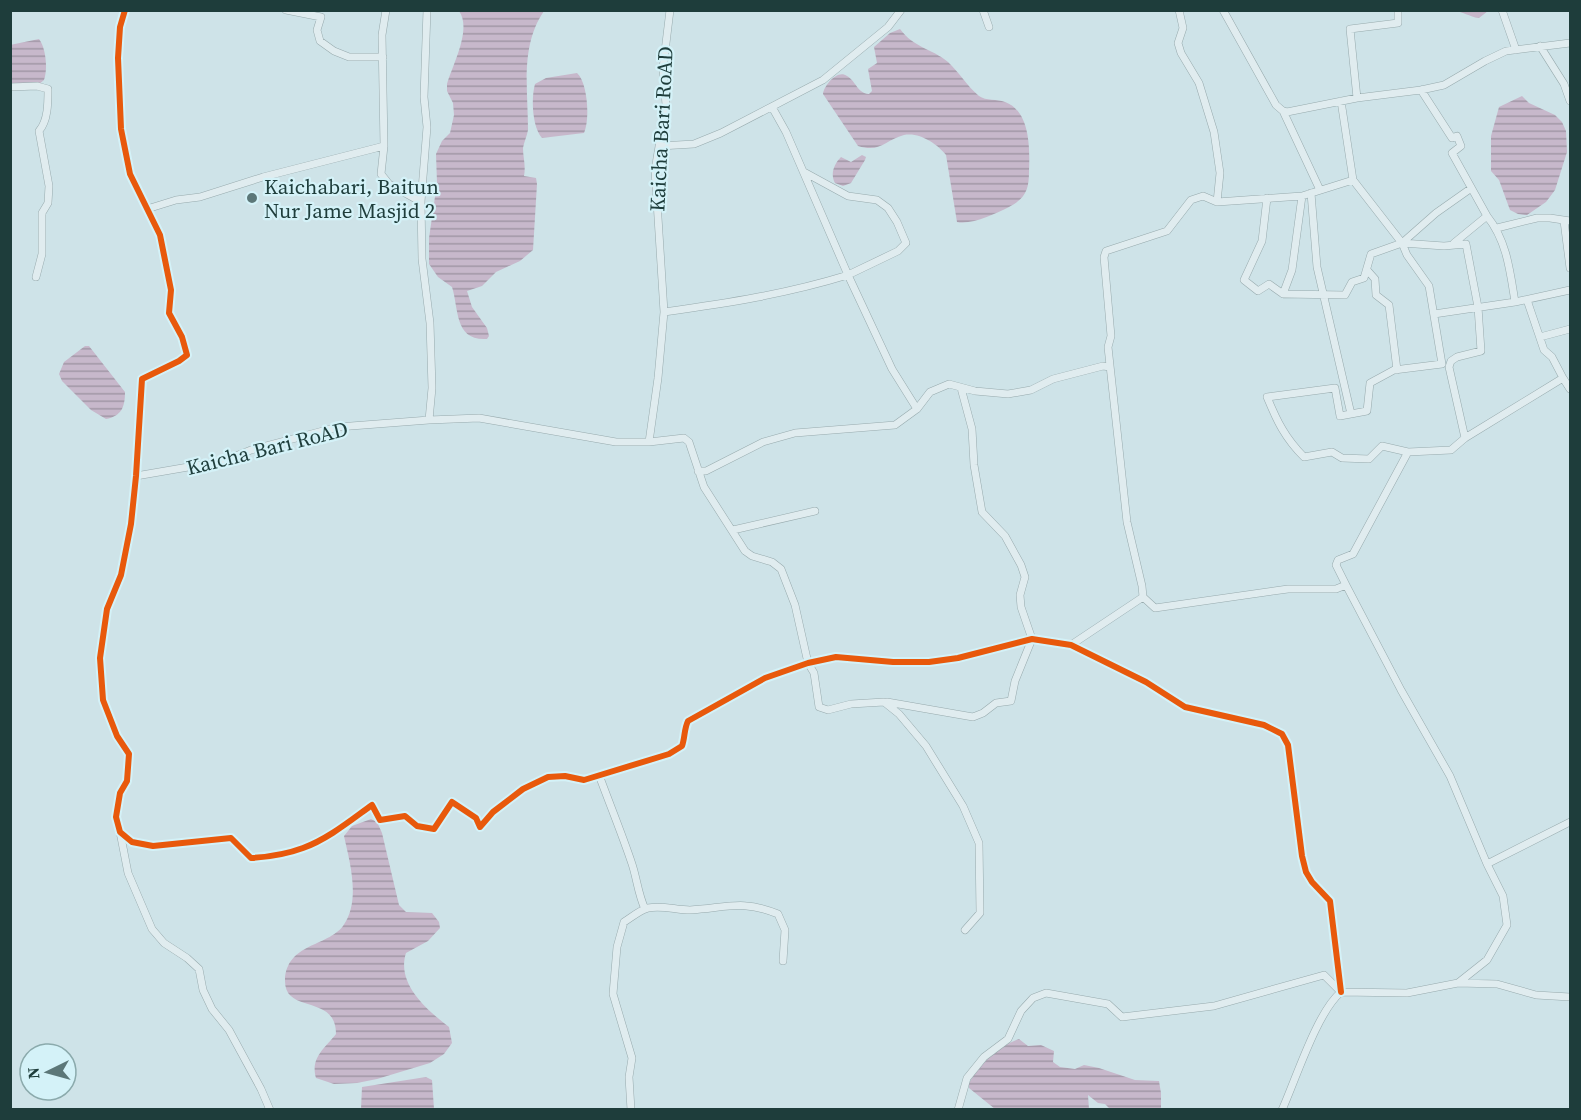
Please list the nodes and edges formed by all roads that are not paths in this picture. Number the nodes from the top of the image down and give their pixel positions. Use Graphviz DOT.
graph roads {
  1 [pos="286,10"];
  2 [pos="386,10"];
  3 [pos="427,10"];
  4 [pos="670,10"];
  5 [pos="983,10"];
  6 [pos="1179,10"];
  7 [pos="1223,10"];
  8 [pos="1398,10"];
  9 [pos="1502,10"];
  10 [pos="126,11"];
  11 [pos="898,12"];
  12 [pos="989,27"];
  13 [pos="1570,43"];
  14 [pos="1540,46"];
  15 [pos="1516,50"];
  16 [pos="383,57"];
  17 [pos="10,87"];
  18 [pos="1421,90"];
  19 [pos="1357,98"];
  20 [pos="1341,101"];
  21 [pos="1570,101"];
  22 [pos="772,107"];
  23 [pos="1282,111"];
  24 [pos="660,146"];
  25 [pos="384,147"];
  26 [pos="804,172"];
  27 [pos="1353,180"];
  28 [pos="1470,189"];
  29 [pos="1320,190"];
  30 [pos="1311,192"];
  31 [pos="1302,196"];
  32 [pos="1267,198"];
  33 [pos="421,202"];
  34 [pos="1217,202"];
  35 [pos="147,209"];
  36 [pos="1487,216"];
  37 [pos="1567,221"];
  38 [pos="1497,228"];
  39 [pos="1402,243"];
  40 [pos="1453,244"];
  41 [pos="1570,268"];
  42 [pos="1367,270"];
  43 [pos="848,275"];
  44 [pos="36,277"];
  45 [pos="1570,290"];
  46 [pos="1283,294"];
  47 [pos="1325,296"];
  48 [pos="1527,300"];
  49 [pos="1515,302"];
  50 [pos="1478,307"];
  51 [pos="664,312"];
  52 [pos="1434,314"];
  53 [pos="1570,329"];
  54 [pos="1540,338"];
  55 [pos="1446,365"];
  56 [pos="1110,367"];
  57 [pos="1396,370"];
  58 [pos="1563,378"];
  59 [pos="961,388"];
  60 [pos="1570,389"];
  61 [pos="917,409"];
  62 [pos="1352,414"];
  63 [pos="429,420"];
  64 [pos="1465,438"];
  65 [pos="649,442"];
  66 [pos="1408,452"];
  67 [pos="698,471"];
  68 [pos="136,476"];
  69 [pos="815,511"];
  70 [pos="733,530"];
  71 [pos="1346,585"];
  72 [pos="1143,597"];
  73 [pos="1032,639"];
  74 [pos="1071,645"];
  75 [pos="808,663"];
  76 [pos="884,702"];
  77 [pos="599,775"];
  78 [pos="1570,822"];
  79 [pos="120,832"];
  80 [pos="1487,864"];
  81 [pos="645,909"];
  82 [pos="964,930"];
  83 [pos="783,961"];
  84 [pos="1458,983"];
  85 [pos="1341,992"];
  86 [pos="1570,997"];
  87 [pos="270,1110"];
  88 [pos="631,1110"];
  89 [pos="958,1110"];
  90 [pos="1282,1110"];
  1 -- 16 [label="street"];
  2 -- 16 [label="street"];
  3 -- 33 [label="street"];
  4 -- 24 [label="street, Kaicha Bari RoAD"];
  5 -- 12 [label="street"];
  6 -- 34 [label="street"];
  7 -- 23 [label="street"];
  8 -- 19 [label="street"];
  9 -- 15 [label="street"];
  10 -- 35 [label="street"];
  11 -- 22 [label="street"];
  13 -- 14 [label="street"];
  14 -- 15 [label="street"];
  14 -- 21 [label="street"];
  15 -- 18 [label="street"];
  16 -- 25 [label="street"];
  17 -- 44 [label="street"];
  18 -- 19 [label="street"];
  18 -- 28 [label="street"];
  19 -- 20 [label="street"];
  20 -- 23 [label="street"];
  20 -- 27 [label="street"];
  22 -- 24 [label="street"];
  22 -- 26 [label="street"];
  23 -- 29 [label="street"];
  24 -- 51 [label="street, Kaicha Bari RoAD"];
  25 -- 33 [label="street"];
  25 -- 35 [label="street"];
  26 -- 43 [label="street"];
  26 -- 43 [label="street"];
  27 -- 29 [label="street"];
  27 -- 39 [label="street"];
  28 -- 36 [label="street"];
  28 -- 39 [label="street"];
  29 -- 30 [label="street"];
  30 -- 31 [label="street"];
  30 -- 47 [label="street"];
  31 -- 32 [label="street"];
  31 -- 46 [label="street"];
  32 -- 34 [label="street"];
  32 -- 46 [label="street"];
  33 -- 63 [label="street"];
  34 -- 56 [label="street"];
  35 -- 68 [label="street"];
  36 -- 38 [label="street"];
  36 -- 40 [label="street"];
  37 -- 38 [label="street"];
  37 -- 41 [label="street"];
  38 -- 49 [label="street"];
  39 -- 40 [label="street"];
  39 -- 42 [label="street"];
  39 -- 52 [label="street"];
  40 -- 50 [label="street"];
  42 -- 47 [label="street"];
  42 -- 57 [label="street"];
  43 -- 51 [label="street"];
  43 -- 61 [label="street"];
  45 -- 48 [label="street"];
  46 -- 47 [label="street"];
  47 -- 62 [label="street"];
  48 -- 49 [label="street"];
  48 -- 54 [label="street"];
  49 -- 50 [label="street"];
  50 -- 52 [label="street"];
  50 -- 55 [label="street"];
  51 -- 65 [label="street, Kaicha Bari RoAD"];
  52 -- 55 [label="street"];
  53 -- 54 [label="street"];
  54 -- 58 [label="street"];
  55 -- 57 [label="street"];
  55 -- 64 [label="street"];
  56 -- 59 [label="street"];
  56 -- 72 [label="street"];
  57 -- 62 [label="street"];
  58 -- 60 [label="street"];
  58 -- 64 [label="street"];
  59 -- 61 [label="street"];
  59 -- 73 [label="street"];
  61 -- 67 [label="street"];
  62 -- 66 [label="street"];
  63 -- 65 [label="street, Kaicha Bari RoAD"];
  63 -- 68 [label="street, Kaicha Bari RoAD"];
  64 -- 66 [label="street"];
  65 -- 67 [label="street"];
  66 -- 71 [label="street"];
  67 -- 70 [label="street"];
  68 -- 79 [label="street"];
  69 -- 70 [label="street"];
  70 -- 75 [label="street"];
  71 -- 72 [label="street"];
  71 -- 80 [label="street"];
  72 -- 74 [label="street"];
  73 -- 74 [label="street"];
  73 -- 75 [label="street"];
  73 -- 76 [label="street"];
  74 -- 85 [label="street"];
  75 -- 76 [label="street"];
  75 -- 77 [label="street"];
  76 -- 82 [label="street"];
  77 -- 79 [label="street"];
  77 -- 81 [label="street"];
  78 -- 80 [label="street"];
  79 -- 87 [label="street"];
  80 -- 84 [label="street"];
  81 -- 83 [label="street"];
  81 -- 88 [label="street"];
  84 -- 85 [label="street"];
  84 -- 86 [label="street"];
  85 -- 89 [label="street"];
  85 -- 90 [label="street"];
}
